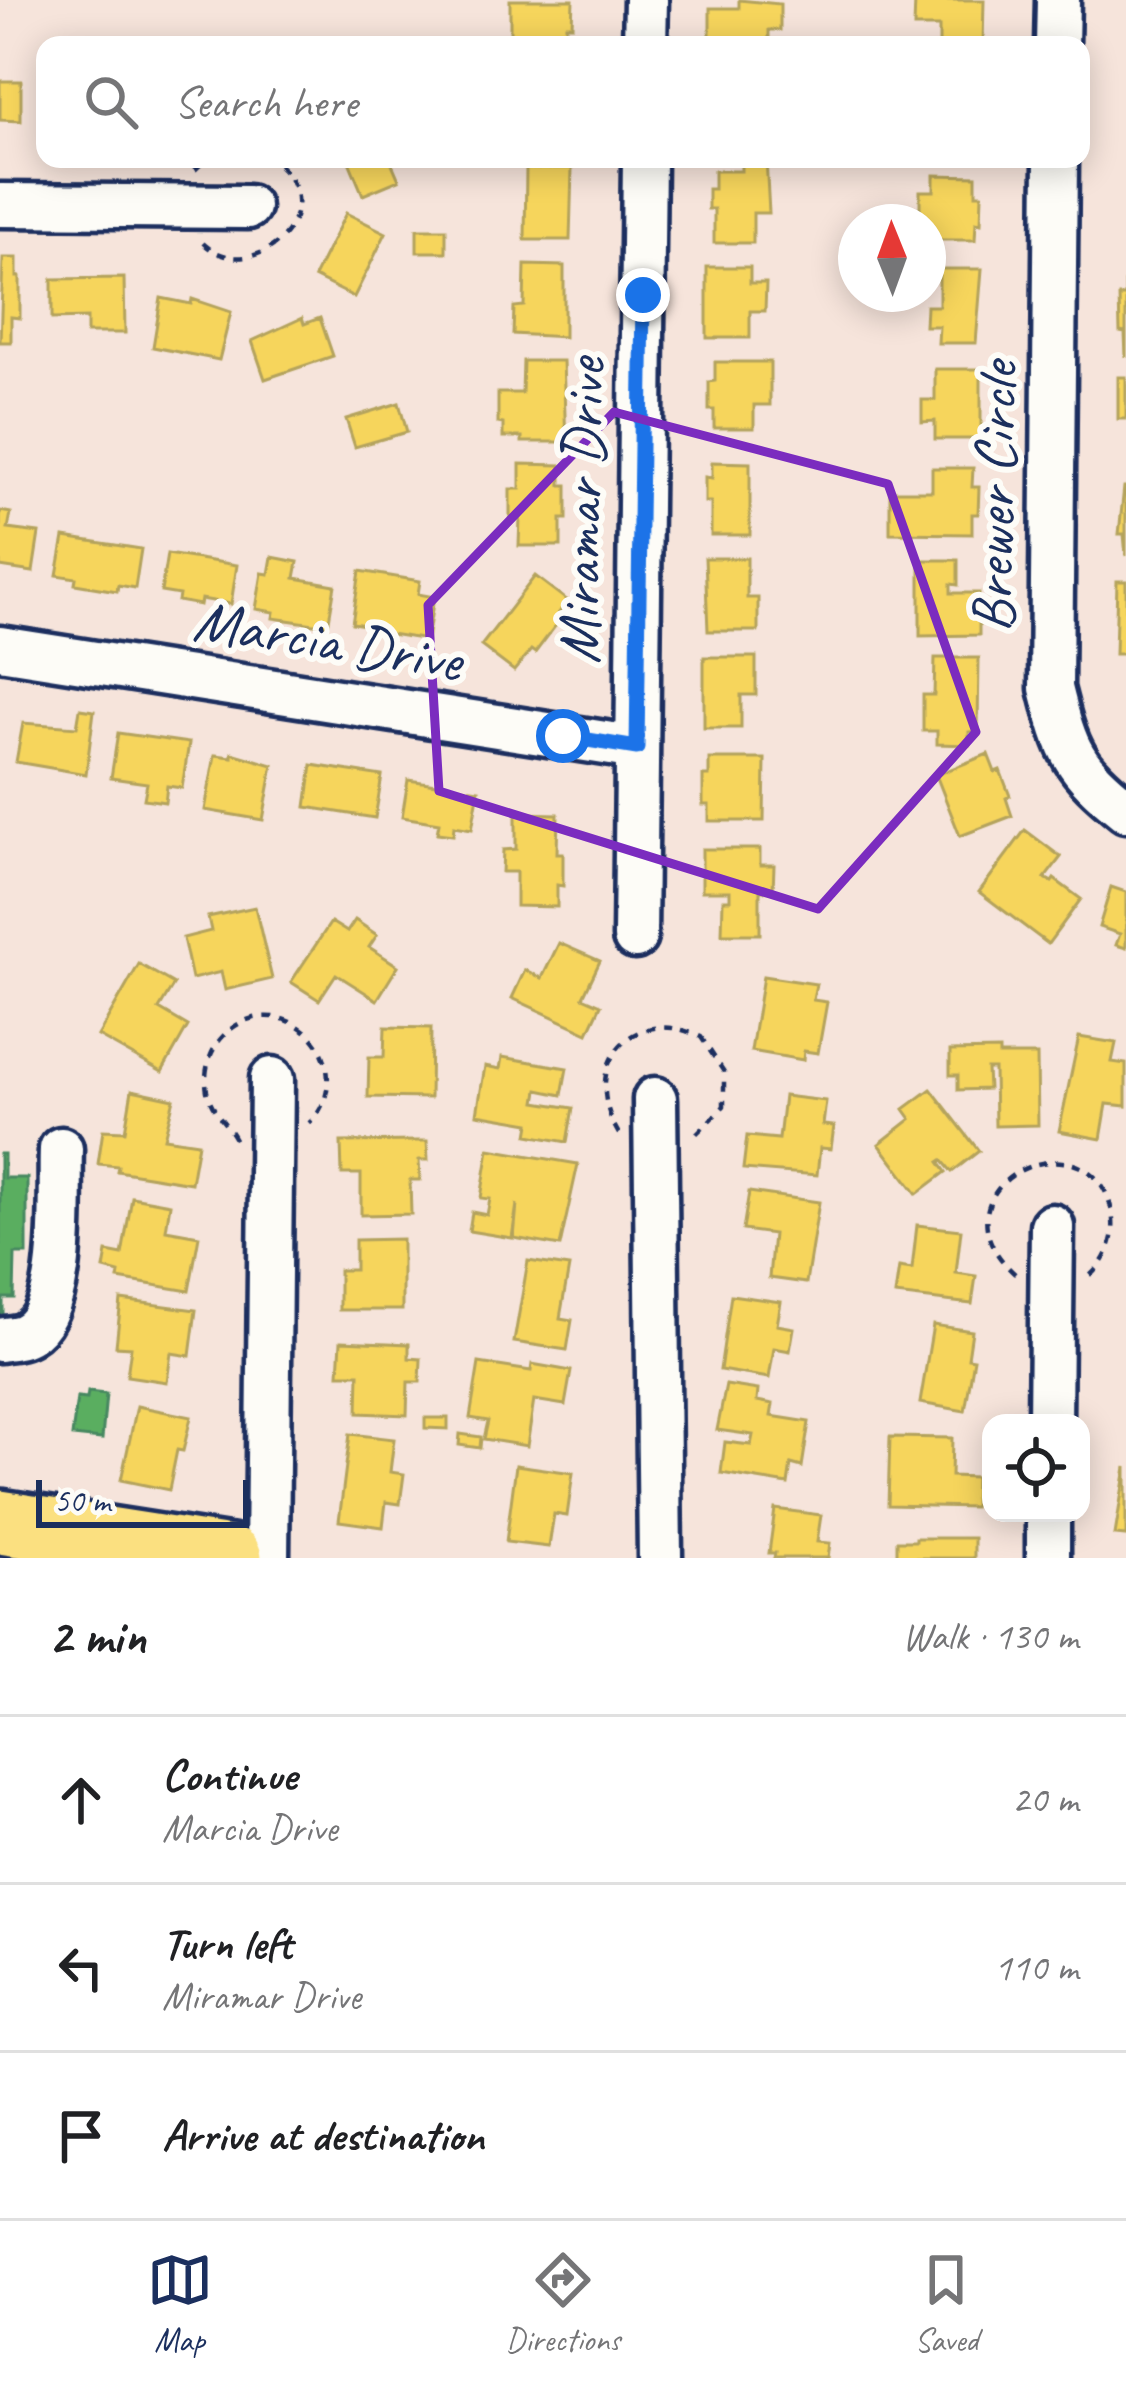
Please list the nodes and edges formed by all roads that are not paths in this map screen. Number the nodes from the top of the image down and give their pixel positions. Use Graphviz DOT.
graph roads {
  1 [pos="646,0"];
  2 [pos="1058,0"];
  3 [pos="646,36"];
  4 [pos="1058,36"];
  5 [pos="644,168"];
  6 [pos="1056,168"];
  7 [pos="0,205"];
  8 [pos="248,207"];
  9 [pos="0,648"];
  10 [pos="637,748"];
  11 [pos="1126,810"];
  12 [pos="635,937"];
  13 [pos="272,1079"];
  14 [pos="655,1099"];
  15 [pos="61,1149"];
  16 [pos="1052,1226"];
  17 [pos="0,1340"];
  18 [pos="1049,1414"];
  19 [pos="0,1522"];
  20 [pos="1048,1522"];
  21 [pos="230,1558"];
  22 [pos="267,1558"];
  23 [pos="660,1558"];
  24 [pos="1048,1558"];
  1 -- 3 [label="street"];
  2 -- 4 [label="street"];
  5 -- 10 [label="street, Miramar Drive"];
  6 -- 11 [label="street, Brewer Circle"];
  7 -- 8 [label="street"];
  9 -- 10 [label="street, Marcia Drive"];
  10 -- 12 [label="street, Miramar Drive"];
  13 -- 22 [label="street"];
  14 -- 23 [label="street"];
  15 -- 17 [label="street"];
  16 -- 18 [label="street"];
  19 -- 21 [label="highway"];
  20 -- 24 [label="street"];
}
